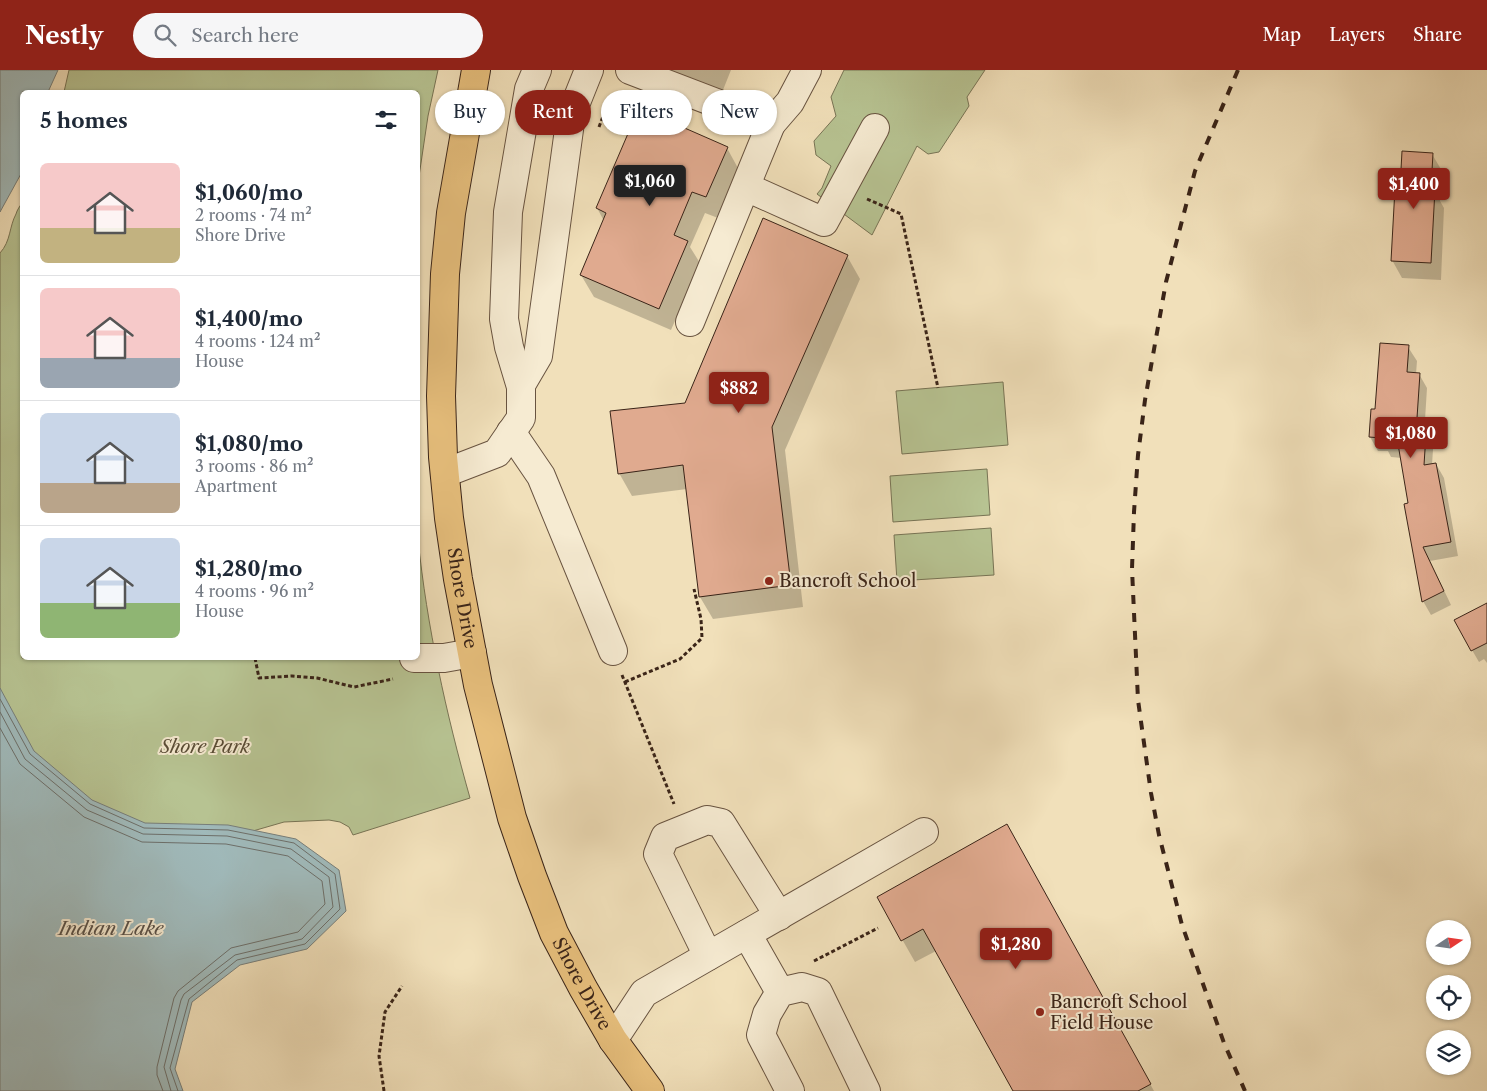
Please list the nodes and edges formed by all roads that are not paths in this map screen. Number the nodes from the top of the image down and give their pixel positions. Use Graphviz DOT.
graph roads {
  1 [pos="476,70"];
  2 [pos="537,70"];
  3 [pos="589,70"];
  4 [pos="630,70"];
  5 [pos="807,70"];
  6 [pos="702,97"];
  7 [pos="777,118"];
  8 [pos="875,128"];
  9 [pos="767,135"];
  10 [pos="746,187"];
  11 [pos="690,322"];
  12 [pos="521,385"];
  13 [pos="511,432"];
  14 [pos="445,473"];
  15 [pos="613,651"];
  16 [pos="472,653"];
  17 [pos="420,658"];
  18 [pos="924,832"];
  19 [pos="778,916"];
  20 [pos="747,934"];
  21 [pos="708,956"];
  22 [pos="778,987"];
  23 [pos="613,1040"];
  24 [pos="650,1091"];
  25 [pos="790,1091"];
  26 [pos="866,1091"];
  1 -- 14 [label="main road, Shore Drive"];
  2 -- 12 [label="lane"];
  3 -- 12 [label="lane"];
  4 -- 6 [label="lane"];
  5 -- 7 [label="lane"];
  8 -- 10 [label="lane"];
  9 -- 10 [label="lane"];
  10 -- 11 [label="lane"];
  12 -- 13 [label="lane"];
  13 -- 14 [label="lane"];
  13 -- 15 [label="lane"];
  14 -- 16 [label="main road, Shore Drive"];
  16 -- 17 [label="lane"];
  16 -- 23 [label="main road, Shore Drive"];
  18 -- 19 [label="lane"];
  19 -- 20 [label="lane"];
  19 -- 21 [label="lane"];
  20 -- 21 [label="lane"];
  20 -- 22 [label="lane"];
  21 -- 23 [label="lane"];
  22 -- 25 [label="lane"];
  22 -- 26 [label="lane"];
  23 -- 24 [label="main road, Shore Drive"];
}
